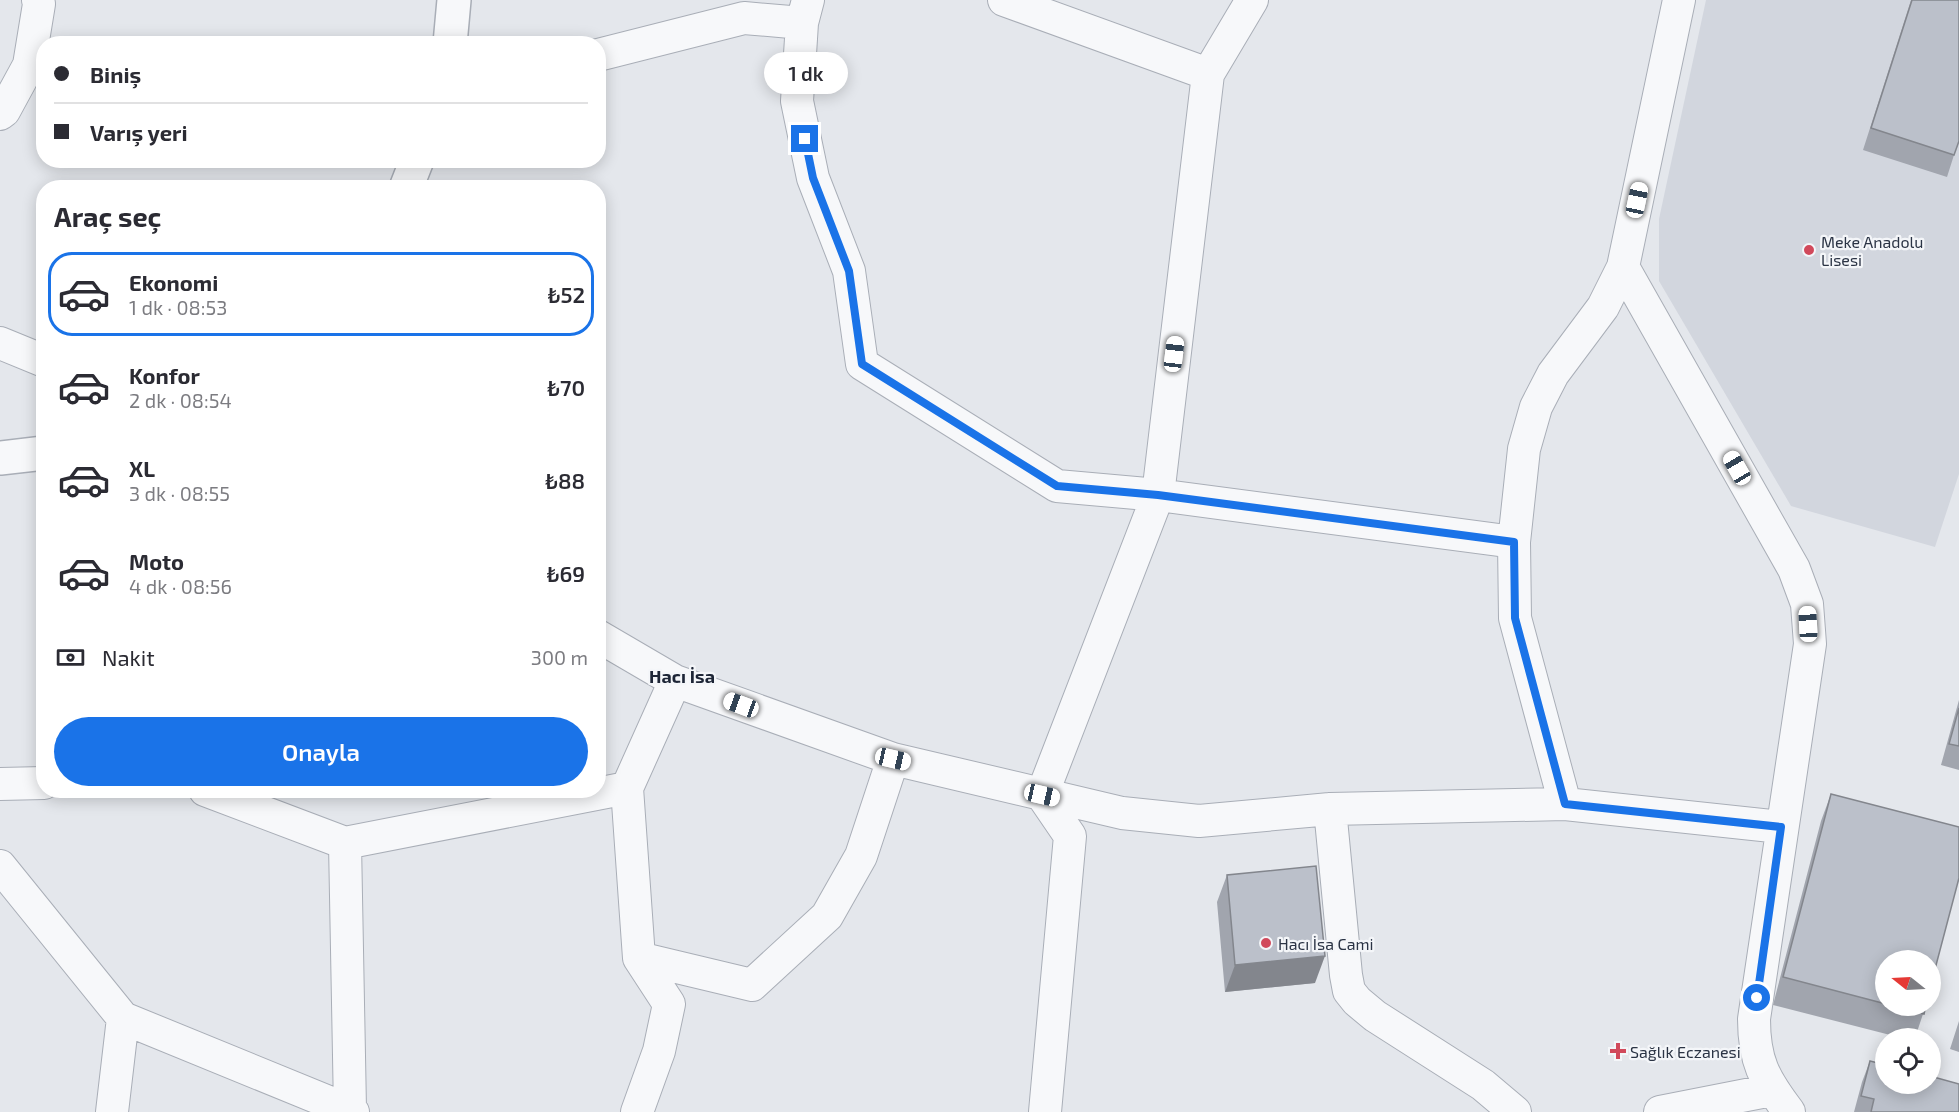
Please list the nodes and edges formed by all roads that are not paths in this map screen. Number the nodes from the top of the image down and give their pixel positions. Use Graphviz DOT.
graph roads {
  1 [pos="38,0"];
  2 [pos="454,0"];
  3 [pos="1004,0"];
  4 [pos="1252,0"];
  5 [pos="1679,0"];
  6 [pos="805,11"];
  7 [pos="451,36"];
  8 [pos="606,53"];
  9 [pos="1208,74"];
  10 [pos="0,114"];
  11 [pos="1623,267"];
  12 [pos="0,342"];
  13 [pos="36,358"];
  14 [pos="36,454"];
  15 [pos="0,458"];
  16 [pos="1158,495"];
  17 [pos="1514,542"];
  18 [pos="606,641"];
  19 [pos="675,681"];
  20 [pos="893,759"];
  21 [pos="36,783"];
  22 [pos="0,784"];
  23 [pos="627,788"];
  24 [pos="606,792"];
  25 [pos="1042,795"];
  26 [pos="226,798"];
  27 [pos="576,798"];
  28 [pos="1565,804"];
  29 [pos="1330,809"];
  30 [pos="1781,827"];
  31 [pos="345,843"];
  32 [pos="0,866"];
  33 [pos="639,958"];
  34 [pos="123,1018"];
  35 [pos="1780,1101"];
  36 [pos="351,1111"];
  37 [pos="112,1112"];
  38 [pos="637,1112"];
  39 [pos="1045,1112"];
  40 [pos="1515,1112"];
  41 [pos="1660,1112"];
  1 -- 10 [label="street"];
  2 -- 7 [label="street"];
  3 -- 9 [label="street"];
  4 -- 9 [label="street"];
  5 -- 11 [label="street"];
  6 -- 8 [label="street"];
  6 -- 16 [label="street"];
  9 -- 16 [label="street"];
  11 -- 17 [label="street"];
  11 -- 30 [label="street"];
  12 -- 13 [label="street"];
  14 -- 15 [label="street"];
  16 -- 17 [label="street"];
  16 -- 25 [label="street"];
  17 -- 28 [label="street"];
  18 -- 19 [label="street"];
  19 -- 20 [label="street"];
  19 -- 23 [label="street"];
  20 -- 25 [label="street"];
  20 -- 33 [label="street"];
  21 -- 22 [label="street"];
  23 -- 24 [label="street"];
  23 -- 33 [label="street"];
  25 -- 29 [label="street"];
  25 -- 39 [label="street"];
  26 -- 31 [label="street"];
  27 -- 31 [label="street"];
  28 -- 29 [label="street"];
  28 -- 30 [label="street"];
  29 -- 40 [label="street"];
  30 -- 35 [label="street"];
  31 -- 36 [label="street"];
  32 -- 34 [label="street"];
  33 -- 38 [label="street"];
  34 -- 36 [label="street"];
  34 -- 37 [label="street"];
  35 -- 41 [label="street"];
}
